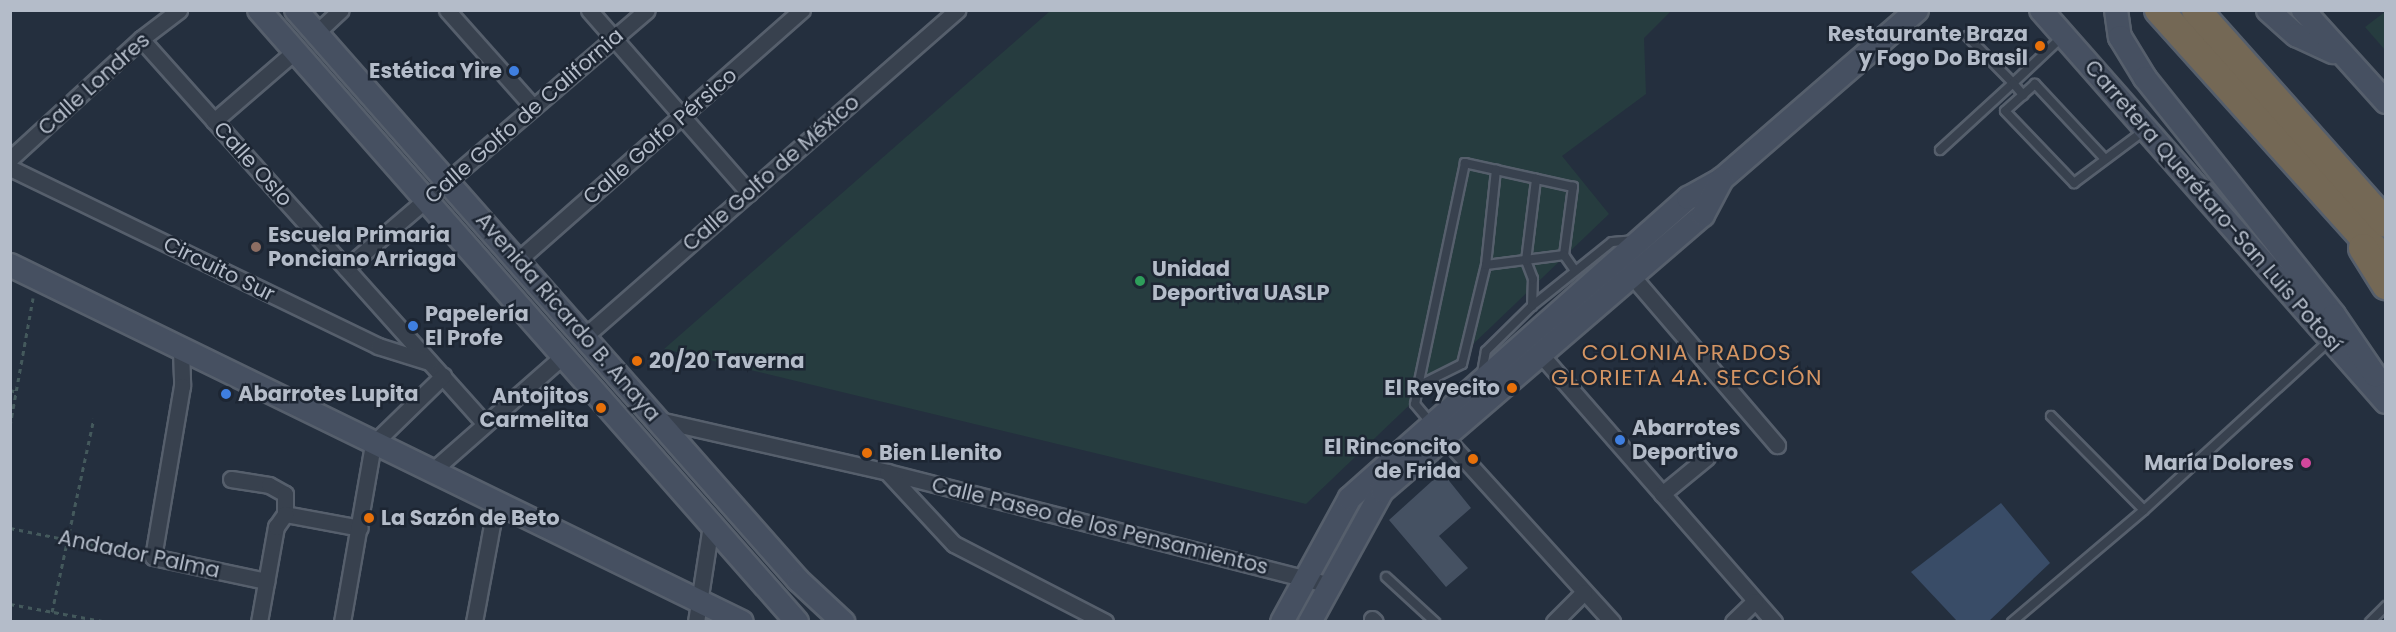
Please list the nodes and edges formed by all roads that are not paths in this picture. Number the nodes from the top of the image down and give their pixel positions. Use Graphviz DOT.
graph roads {
  1 [pos="179,10"];
  2 [pos="259,10"];
  3 [pos="296,10"];
  4 [pos="341,10"];
  5 [pos="447,10"];
  6 [pos="589,10"];
  7 [pos="647,10"];
  8 [pos="802,10"];
  9 [pos="957,10"];
  10 [pos="1917,10"];
  11 [pos="2041,10"];
  12 [pos="2116,10"];
  13 [pos="2158,10"];
  14 [pos="2196,10"];
  15 [pos="2268,10"];
  16 [pos="2303,10"];
  17 [pos="315,34"];
  18 [pos="1967,36"];
  19 [pos="2064,36"];
  20 [pos="615,38"];
  21 [pos="141,39"];
  22 [pos="294,52"];
  23 [pos="2340,56"];
  24 [pos="2013,83"];
  25 [pos="2023,95"];
  26 [pos="2385,102"];
  27 [pos="533,107"];
  28 [pos="683,117"];
  29 [pos="214,121"];
  30 [pos="2146,130"];
  31 [pos="1940,150"];
  32 [pos="10,159"];
  33 [pos="2105,159"];
  34 [pos="10,168"];
  35 [pos="1496,170"];
  36 [pos="1536,178"];
  37 [pos="1722,179"];
  38 [pos="450,181"];
  39 [pos="749,193"];
  40 [pos="1688,198"];
  41 [pos="423,202"];
  42 [pos="2340,211"];
  43 [pos="1704,215"];
  44 [pos="2385,223"];
  45 [pos="1672,227"];
  46 [pos="1643,239"];
  47 [pos="1564,255"];
  48 [pos="517,261"];
  49 [pos="1526,261"];
  50 [pos="2385,262"];
  51 [pos="10,265"];
  52 [pos="1486,265"];
  53 [pos="346,268"];
  54 [pos="1575,271"];
  55 [pos="1632,276"];
  56 [pos="2385,285"];
  57 [pos="1532,306"];
  58 [pos="585,336"];
  59 [pos="2330,339"];
  60 [pos="1535,348"];
  61 [pos="181,350"];
  62 [pos="564,355"];
  63 [pos="431,363"];
  64 [pos="442,376"];
  65 [pos="1481,378"];
  66 [pos="1418,386"];
  67 [pos="2385,402"];
  68 [pos="2051,416"];
  69 [pos="659,420"];
  70 [pos="485,424"];
  71 [pos="1438,430"];
  72 [pos="373,444"];
  73 [pos="1777,446"];
  74 [pos="1707,457"];
  75 [pos="431,472"];
  76 [pos="887,472"];
  77 [pos="231,479"];
  78 [pos="1662,494"];
  79 [pos="496,503"];
  80 [pos="2144,510"];
  81 [pos="285,514"];
  82 [pos="711,525"];
  83 [pos="360,528"];
  84 [pos="1386,577"];
  85 [pos="1305,578"];
  86 [pos="266,581"];
  87 [pos="1330,585"];
  88 [pos="1584,591"];
  89 [pos="1755,601"];
  90 [pos="2385,606"];
  91 [pos="697,611"];
  92 [pos="259,621"];
  93 [pos="342,621"];
  94 [pos="474,621"];
  95 [pos="742,621"];
  96 [pos="796,621"];
  97 [pos="843,621"];
  98 [pos="1105,621"];
  99 [pos="1282,621"];
  100 [pos="1310,621"];
  101 [pos="1435,621"];
  102 [pos="1554,621"];
  103 [pos="1611,621"];
  104 [pos="1733,621"];
  105 [pos="1774,621"];
  106 [pos="2012,621"];
  107 [pos="2370,621"];
  1 -- 21 [label="street, Calle Londres"];
  2 -- 22 [label="main road, Avenida Ricardo B. Anaya"];
  3 -- 17 [label="main road, Avenida Ricardo B. Anaya"];
  4 -- 17 [label="street"];
  5 -- 27 [label="street"];
  6 -- 20 [label="street"];
  7 -- 20 [label="street, Calle Golfo de California"];
  8 -- 28 [label="street, Calle Golfo Pérsico"];
  9 -- 39 [label="street, Calle Golfo de México"];
  10 -- 37 [label="main road"];
  11 -- 19 [label="main road, Carretera Querétaro-San Luis Potosí"];
  12 -- 67 [label="main road"];
  13 -- 42 [label="highway"];
  14 -- 44 [label="highway"];
  15 -- 23 [label="main road"];
  16 -- 23 [label="main road"];
  17 -- 38 [label="main road, Avenida Ricardo B. Anaya"];
  18 -- 24 [label="lane"];
  19 -- 24 [label="lane"];
  19 -- 30 [label="main road, Carretera Querétaro-San Luis Potosí"];
  20 -- 27 [label="street, Calle Golfo de California"];
  20 -- 28 [label="street"];
  21 -- 29 [label="street, Calle Oslo"];
  21 -- 32 [label="street, Calle Londres"];
  22 -- 29 [label="street"];
  22 -- 41 [label="main road, Avenida Ricardo B. Anaya"];
  23 -- 26 [label="main road"];
  24 -- 25 [label="lane"];
  24 -- 31 [label="lane"];
  25 -- 33 [label="lane"];
  25 -- 33 [label="lane"];
  27 -- 38 [label="street, Calle Golfo de California"];
  28 -- 39 [label="street"];
  28 -- 48 [label="street, Calle Golfo Pérsico"];
  29 -- 53 [label="street, Calle Oslo"];
  30 -- 33 [label="lane"];
  30 -- 59 [label="main road, Carretera Querétaro-San Luis Potosí"];
  34 -- 63 [label="street, Circuito Sur"];
  35 -- 36 [label="lane"];
  35 -- 52 [label="lane"];
  35 -- 66 [label="lane"];
  36 -- 47 [label="lane"];
  36 -- 49 [label="lane"];
  37 -- 40 [label="main road"];
  37 -- 43 [label="main road"];
  38 -- 41 [label="street, Calle Golfo de California"];
  38 -- 48 [label="main road, Avenida Ricardo B. Anaya"];
  39 -- 58 [label="street, Calle Golfo de México"];
  40 -- 43 [label="main road"];
  40 -- 45 [label="main road"];
  41 -- 53 [label="street, Calle Golfo de California"];
  41 -- 62 [label="main road, Avenida Ricardo B. Anaya"];
  42 -- 50 [label="highway"];
  42 -- 56 [label="highway"];
  43 -- 45 [label="main road"];
  45 -- 46 [label="main road"];
  45 -- 55 [label="main road"];
  46 -- 54 [label="lane"];
  46 -- 60 [label="main road"];
  47 -- 49 [label="lane"];
  47 -- 54 [label="lane"];
  48 -- 58 [label="main road, Avenida Ricardo B. Anaya"];
  49 -- 52 [label="lane"];
  49 -- 57 [label="lane"];
  51 -- 61 [label="main road"];
  52 -- 66 [label="lane"];
  53 -- 63 [label="street, Calle Oslo"];
  54 -- 57 [label="lane"];
  55 -- 60 [label="main road"];
  55 -- 73 [label="street"];
  57 -- 65 [label="lane"];
  58 -- 69 [label="main road, Avenida Ricardo B. Anaya"];
  59 -- 67 [label="main road, Carretera Querétaro-San Luis Potosí"];
  59 -- 80 [label="lane"];
  60 -- 65 [label="main road"];
  60 -- 71 [label="main road"];
  60 -- 78 [label="street"];
  61 -- 72 [label="main road"];
  61 -- 86 [label="street, Andador Palma"];
  62 -- 70 [label="street"];
  62 -- 82 [label="main road, Avenida Ricardo B. Anaya"];
  63 -- 64 [label="street, Calle Oslo"];
  64 -- 70 [label="street, Calle Oslo"];
  64 -- 72 [label="street"];
  65 -- 71 [label="main road"];
  66 -- 71 [label="lane"];
  68 -- 80 [label="lane"];
  69 -- 76 [label="street, Calle Paseo de los Pensamientos"];
  69 -- 97 [label="main road, Avenida Ricardo B. Anaya"];
  70 -- 75 [label="street"];
  71 -- 85 [label="main road"];
  71 -- 87 [label="main road"];
  71 -- 88 [label="street"];
  72 -- 75 [label="main road"];
  72 -- 83 [label="street"];
  74 -- 78 [label="street"];
  75 -- 79 [label="main road"];
  76 -- 85 [label="street, Calle Paseo de los Pensamientos"];
  76 -- 98 [label="street"];
  77 -- 81 [label="street"];
  78 -- 89 [label="street"];
  79 -- 91 [label="main road"];
  79 -- 94 [label="street"];
  80 -- 106 [label="lane"];
  81 -- 83 [label="street"];
  81 -- 86 [label="street"];
  82 -- 91 [label="street"];
  82 -- 96 [label="main road, Avenida Ricardo B. Anaya"];
  83 -- 93 [label="street"];
  84 -- 101 [label="lane"];
  85 -- 87 [label="street, Calle Paseo de los Pensamientos"];
  85 -- 99 [label="main road"];
  86 -- 92 [label="street"];
  87 -- 100 [label="main road"];
  88 -- 102 [label="street"];
  88 -- 103 [label="street"];
  89 -- 104 [label="street"];
  89 -- 105 [label="street"];
  90 -- 107 [label="lane"];
  91 -- 95 [label="main road"];
}
